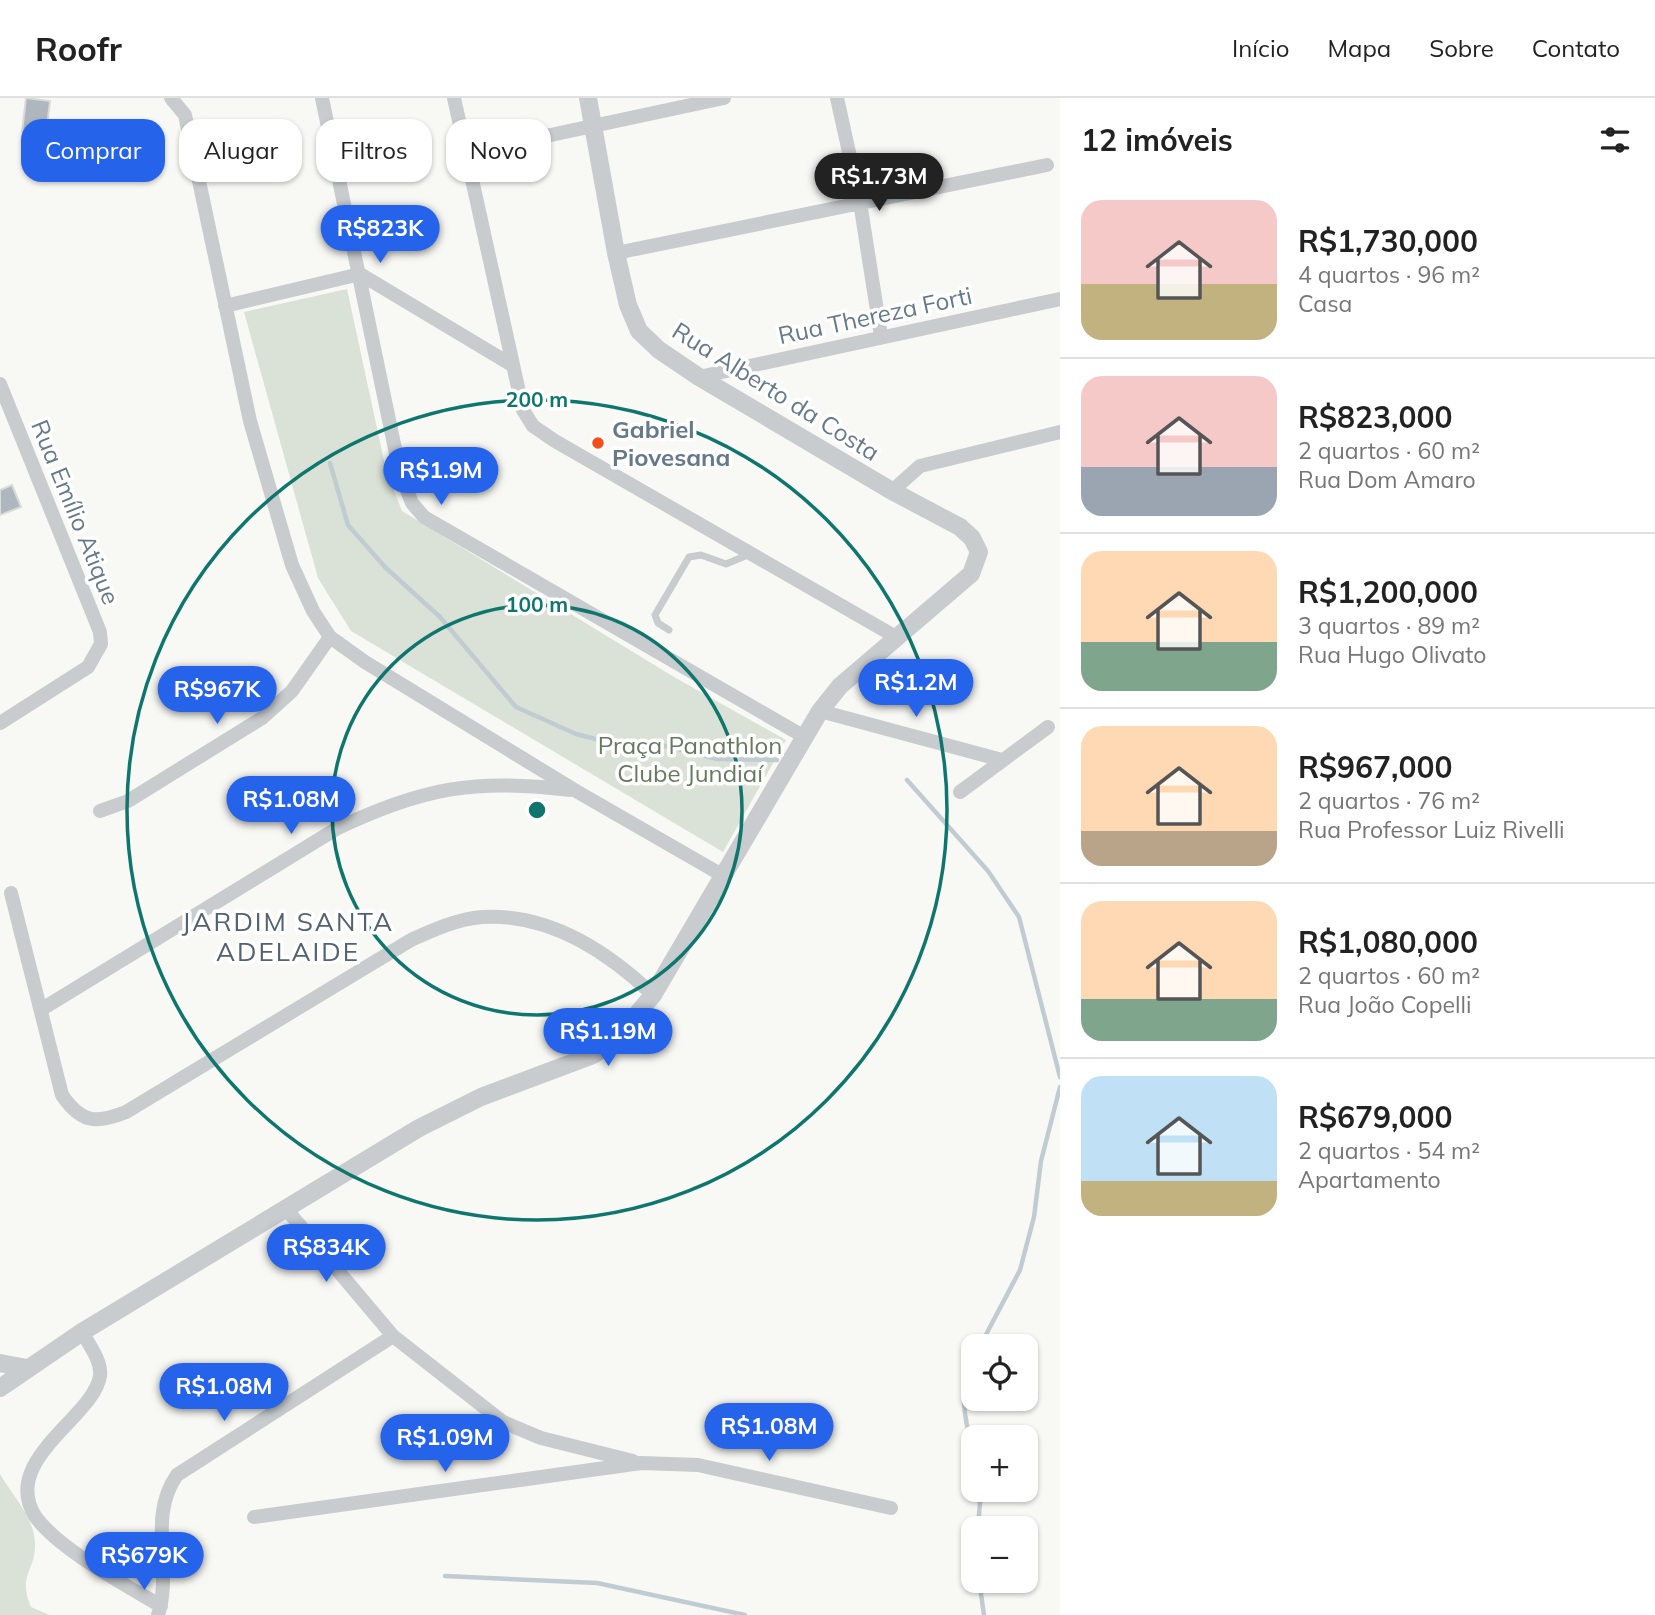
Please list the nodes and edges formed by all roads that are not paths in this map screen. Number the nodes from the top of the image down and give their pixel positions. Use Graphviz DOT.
graph roads {
  1 [pos="171,98"];
  2 [pos="322,98"];
  3 [pos="454,98"];
  4 [pos="588,98"];
  5 [pos="724,98"];
  6 [pos="837,98"];
  7 [pos="459,119"];
  8 [pos="594,125"];
  9 [pos="551,134"];
  10 [pos="1047,165"];
  11 [pos="472,182"];
  12 [pos="860,202"];
  13 [pos="616,253"];
  14 [pos="360,274"];
  15 [pos="1060,299"];
  16 [pos="225,306"];
  17 [pos="881,336"];
  18 [pos="512,365"];
  19 [pos="699,377"];
  20 [pos="0,384"];
  21 [pos="1060,432"];
  22 [pos="892,491"];
  23 [pos="751,554"];
  24 [pos="669,630"];
  25 [pos="330,636"];
  26 [pos="896,637"];
  27 [pos="820,711"];
  28 [pos="0,723"];
  29 [pos="1048,727"];
  30 [pos="803,736"];
  31 [pos="1002,760"];
  32 [pos="576,791"];
  33 [pos="960,792"];
  34 [pos="100,811"];
  35 [pos="722,875"];
  36 [pos="11,893"];
  37 [pos="653,995"];
  38 [pos="42,1009"];
  39 [pos="286,1209"];
  40 [pos="82,1332"];
  41 [pos="393,1336"];
  42 [pos="0,1363"];
  43 [pos="27,1368"];
  44 [pos="0,1388"];
  45 [pos="641,1463"];
  46 [pos="891,1508"];
  47 [pos="254,1517"];
  48 [pos="159,1611"];
  1 -- 16 [label="street"];
  2 -- 14 [label="street"];
  3 -- 7 [label="street"];
  4 -- 8 [label="street, Rua Alberto da Costa"];
  5 -- 8 [label="street"];
  6 -- 12 [label="street"];
  8 -- 9 [label="street"];
  8 -- 13 [label="street, Rua Alberto da Costa"];
  10 -- 12 [label="street"];
  11 -- 18 [label="street"];
  12 -- 13 [label="street"];
  12 -- 17 [label="street"];
  13 -- 19 [label="street, Rua Alberto da Costa"];
  14 -- 16 [label="street"];
  14 -- 18 [label="street"];
  14 -- 30 [label="street"];
  15 -- 17 [label="street, Rua Thereza Forti"];
  16 -- 25 [label="street"];
  17 -- 19 [label="street, Rua Thereza Forti"];
  18 -- 23 [label="street"];
  19 -- 22 [label="street, Rua Alberto da Costa"];
  20 -- 28 [label="street, Rua Emílio Atique"];
  21 -- 22 [label="street"];
  22 -- 26 [label="street, Rua Alberto da Costa"];
  23 -- 24 [label="lane"];
  23 -- 26 [label="street"];
  25 -- 32 [label="street"];
  25 -- 34 [label="street"];
  26 -- 27 [label="street"];
  27 -- 30 [label="street"];
  27 -- 31 [label="street"];
  29 -- 31 [label="street"];
  30 -- 35 [label="street"];
  31 -- 33 [label="street"];
  32 -- 35 [label="street"];
  32 -- 38 [label="street"];
  35 -- 37 [label="street"];
  36 -- 38 [label="street"];
  37 -- 38 [label="street"];
  37 -- 39 [label="street"];
  39 -- 40 [label="street"];
  39 -- 41 [label="street"];
  40 -- 43 [label="street"];
  40 -- 48 [label="street"];
  41 -- 45 [label="street"];
  41 -- 48 [label="street"];
  42 -- 43 [label="street"];
  43 -- 44 [label="street"];
  45 -- 46 [label="street"];
  45 -- 47 [label="street"];
}
